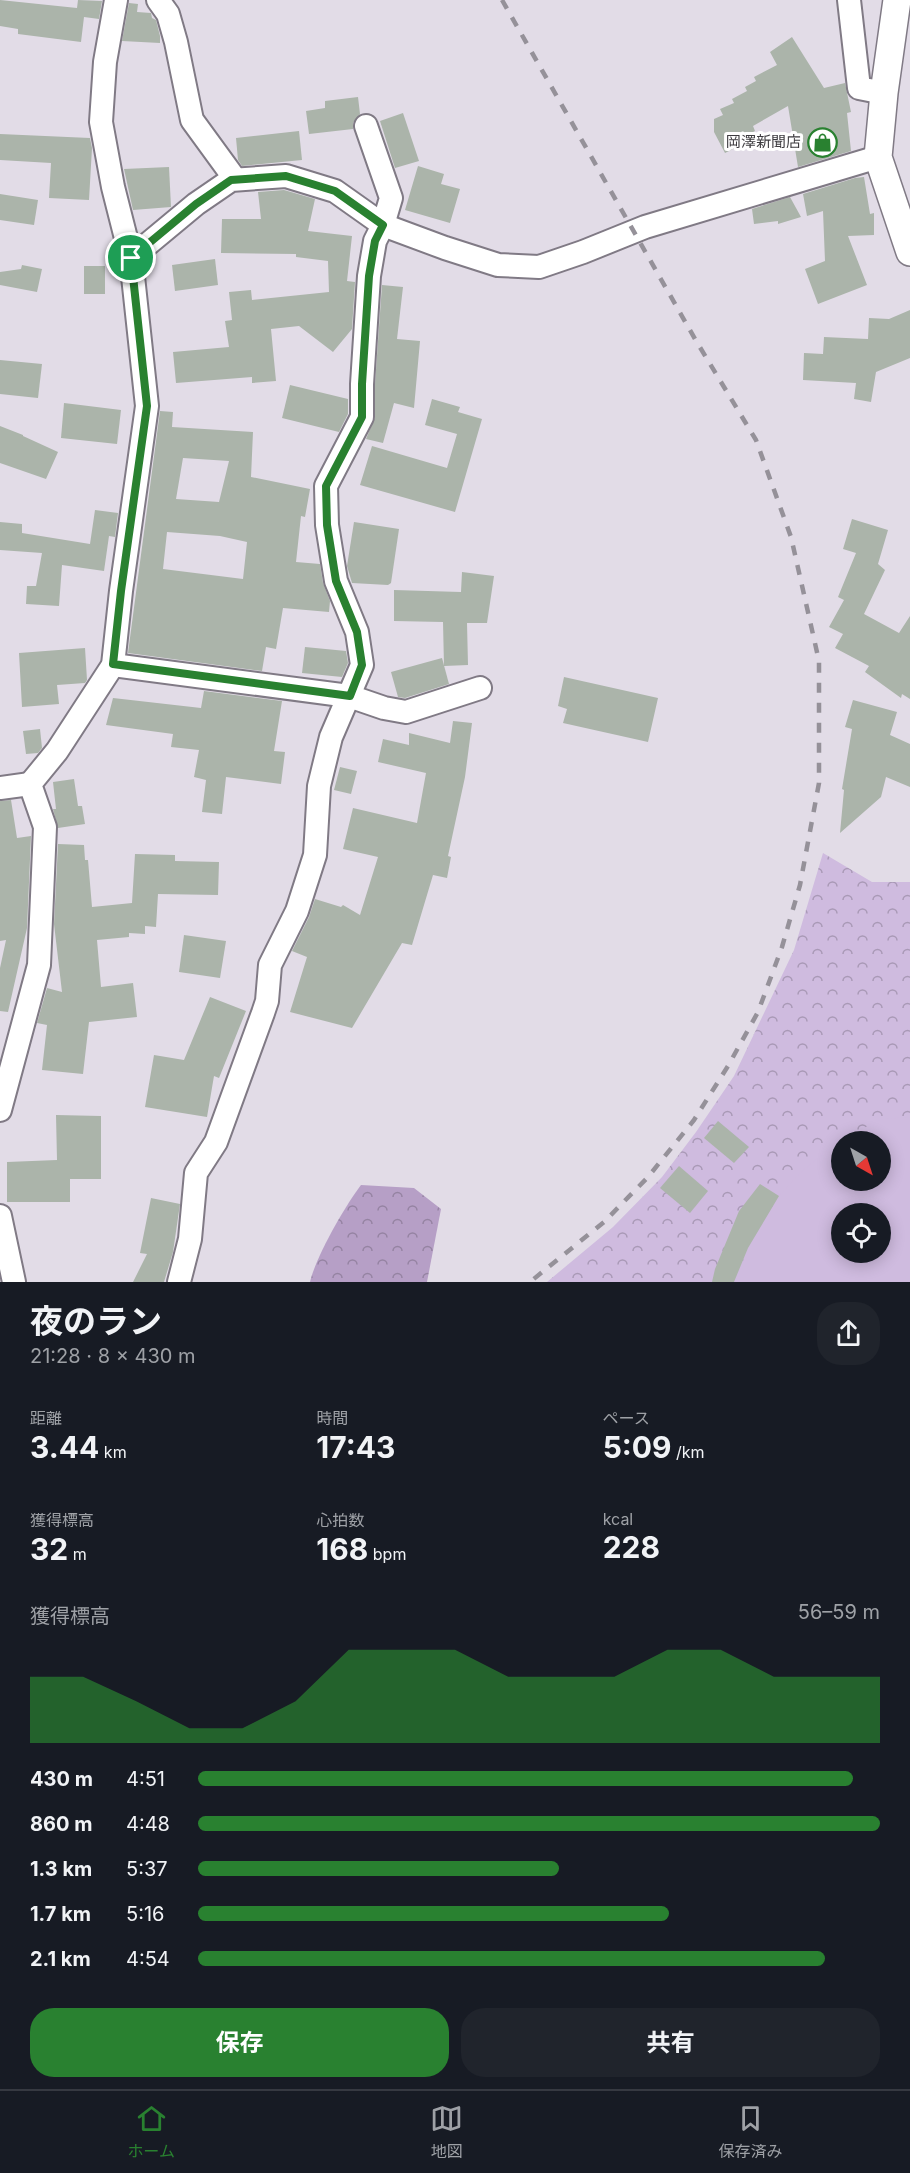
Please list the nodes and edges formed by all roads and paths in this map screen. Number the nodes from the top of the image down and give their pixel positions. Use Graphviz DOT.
graph roads {
  1 [pos="116,0"];
  2 [pos="158,0"];
  3 [pos="849,0"];
  4 [pos="897,0"];
  5 [pos="884,93"];
  6 [pos="366,126"];
  7 [pos="878,157"];
  8 [pos="235,179"];
  9 [pos="383,225"];
  10 [pos="910,252"];
  11 [pos="131,258"];
  12 [pos="113,664"];
  13 [pos="480,688"];
  14 [pos="350,696"];
  15 [pos="30,784"];
  16 [pos="0,788"];
  17 [pos="0,1110"];
  18 [pos="0,1216"];
  19 [pos="14,1282"];
  20 [pos="179,1282"];
  1 -- 11 [label="street"];
  2 -- 8 [label="street"];
  3 -- 5 [label="street"];
  4 -- 5 [label="street"];
  5 -- 7 [label="street"];
  6 -- 9 [label="street"];
  7 -- 9 [label="street"];
  7 -- 10 [label="street"];
  8 -- 9 [label="street"];
  8 -- 11 [label="street"];
  9 -- 14 [label="street"];
  11 -- 12 [label="street"];
  12 -- 14 [label="street"];
  12 -- 15 [label="street"];
  13 -- 14 [label="street"];
  14 -- 20 [label="street"];
  15 -- 16 [label="street"];
  15 -- 17 [label="street"];
  18 -- 19 [label="street"];
}
